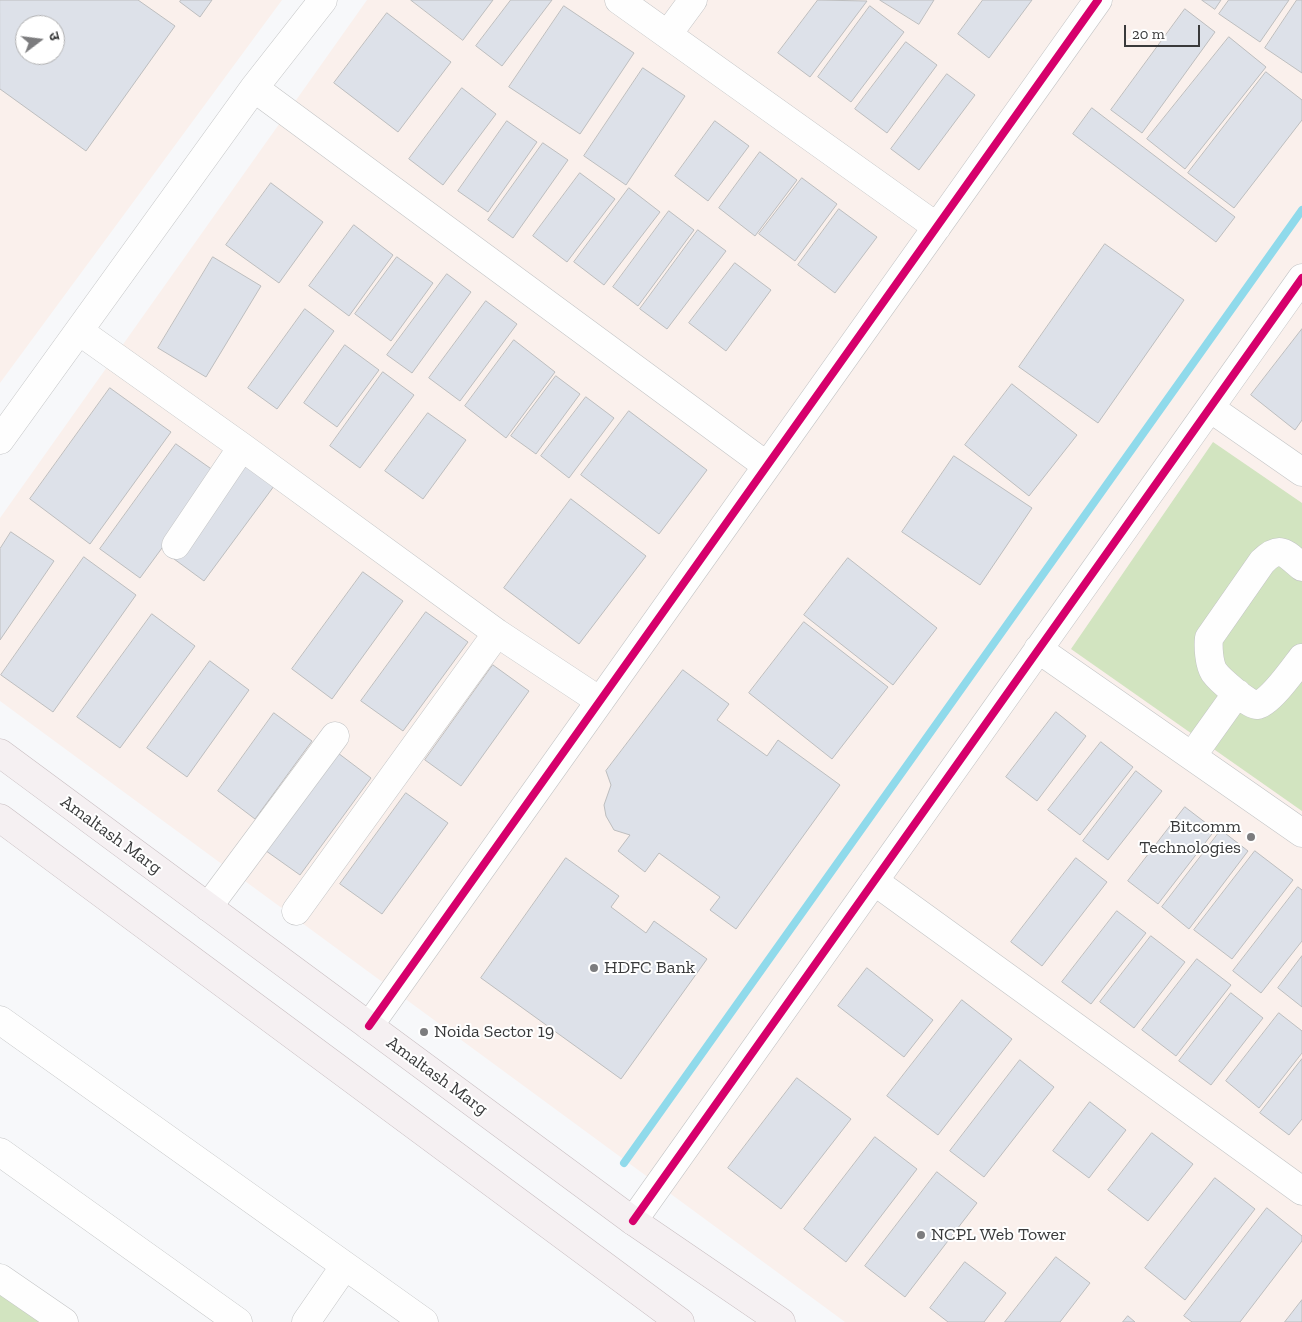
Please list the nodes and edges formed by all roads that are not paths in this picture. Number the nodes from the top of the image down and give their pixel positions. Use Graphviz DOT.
graph roads {
  1 [pos="323,0"];
  2 [pos="620,0"];
  3 [pos="693,0"];
  4 [pos="1098,0"];
  5 [pos="668,34"];
  6 [pos="254,88"];
  7 [pos="937,227"];
  8 [pos="1302,278"];
  9 [pos="79,331"];
  10 [pos="1210,408"];
  11 [pos="0,440"];
  12 [pos="242,447"];
  13 [pos="767,466"];
  14 [pos="1302,472"];
  15 [pos="176,545"];
  16 [pos="1302,567"];
  17 [pos="498,634"];
  18 [pos="1038,650"];
  19 [pos="1302,658"];
  20 [pos="1237,693"];
  21 [pos="600,701"];
  22 [pos="335,736"];
  23 [pos="0,753"];
  24 [pos="1192,756"];
  25 [pos="0,818"];
  26 [pos="1302,833"];
  27 [pos="874,881"];
  28 [pos="208,907"];
  29 [pos="296,911"];
  30 [pos="0,1020"];
  31 [pos="369,1026"];
  32 [pos="0,1152"];
  33 [pos="1302,1191"];
  34 [pos="633,1221"];
  35 [pos="344,1266"];
  36 [pos="0,1278"];
  37 [pos="64,1322"];
  38 [pos="238,1322"];
  39 [pos="306,1322"];
  40 [pos="424,1322"];
  41 [pos="680,1322"];
  42 [pos="781,1322"];
  1 -- 6 [label="street"];
  2 -- 5 [label="street"];
  3 -- 5 [label="street"];
  4 -- 7 [label="street"];
  5 -- 7 [label="street"];
  6 -- 9 [label="street"];
  6 -- 13 [label="street"];
  7 -- 13 [label="street"];
  8 -- 10 [label="street"];
  9 -- 11 [label="street"];
  9 -- 12 [label="street"];
  10 -- 14 [label="street"];
  10 -- 18 [label="street"];
  12 -- 15 [label="street"];
  12 -- 17 [label="street"];
  13 -- 21 [label="street"];
  16 -- 20 [label="street"];
  17 -- 21 [label="street"];
  17 -- 29 [label="street"];
  18 -- 24 [label="street"];
  18 -- 27 [label="street"];
  19 -- 20 [label="street"];
  20 -- 24 [label="street"];
  21 -- 31 [label="street"];
  22 -- 28 [label="street"];
  23 -- 28 [label="main road, Amaltash Marg"];
  24 -- 26 [label="street"];
  25 -- 41 [label="main road"];
  27 -- 33 [label="street"];
  27 -- 34 [label="street"];
  28 -- 31 [label="main road, Amaltash Marg"];
  30 -- 35 [label="street"];
  31 -- 34 [label="main road, Amaltash Marg"];
  32 -- 38 [label="street"];
  34 -- 42 [label="main road, Amaltash Marg"];
  35 -- 39 [label="street"];
  35 -- 40 [label="street"];
  36 -- 37 [label="street"];
}
